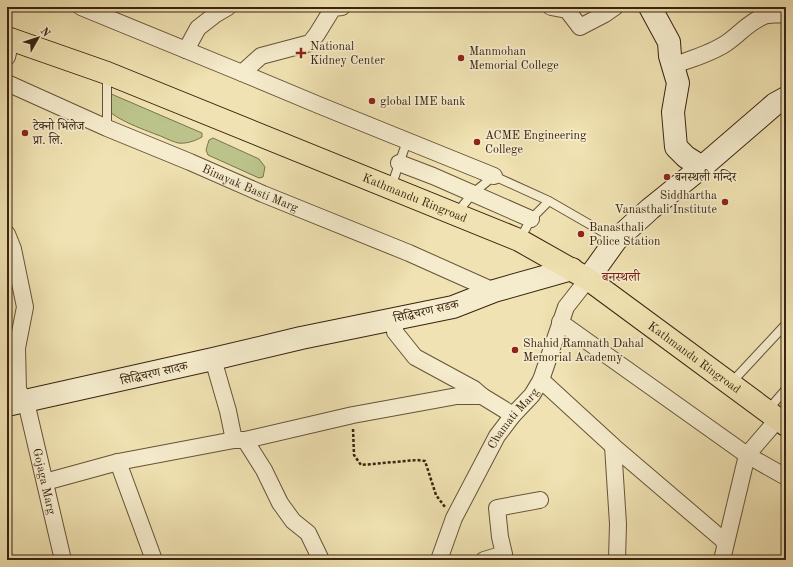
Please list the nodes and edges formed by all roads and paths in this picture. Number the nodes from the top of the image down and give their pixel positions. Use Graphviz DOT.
graph roads {
  1 [pos="81,7"];
  2 [pos="228,7"];
  3 [pos="342,7"];
  4 [pos="552,7"];
  5 [pos="615,7"];
  6 [pos="650,7"];
  7 [pos="786,13"];
  8 [pos="8,45"];
  9 [pos="186,50"];
  10 [pos="673,66"];
  11 [pos="107,73"];
  12 [pos="242,73"];
  13 [pos="7,83"];
  14 [pos="786,98"];
  15 [pos="107,128"];
  16 [pos="406,141"];
  17 [pos="399,163"];
  18 [pos="702,167"];
  19 [pos="494,176"];
  20 [pos="391,188"];
  21 [pos="473,193"];
  22 [pos="549,201"];
  23 [pos="456,215"];
  24 [pos="531,219"];
  25 [pos="7,234"];
  26 [pos="519,240"];
  27 [pos="616,240"];
  28 [pos="580,274"];
  29 [pos="494,291"];
  30 [pos="395,318"];
  31 [pos="560,322"];
  32 [pos="786,324"];
  33 [pos="301,338"];
  34 [pos="213,359"];
  35 [pos="541,380"];
  36 [pos="730,384"];
  37 [pos="786,389"];
  38 [pos="482,396"];
  39 [pos="16,404"];
  40 [pos="353,415"];
  41 [pos="513,415"];
  42 [pos="777,418"];
  43 [pos="240,440"];
  44 [pos="613,446"];
  45 [pos="747,455"];
  46 [pos="118,462"];
  47 [pos="786,477"];
  48 [pos="45,482"];
  49 [pos="540,500"];
  50 [pos="454,518"];
  51 [pos="724,552"];
  52 [pos="444,559"];
  53 [pos="63,560"];
  54 [pos="154,560"];
  55 [pos="321,560"];
  56 [pos="484,560"];
  57 [pos="617,560"];
  1 -- 9 [label="street"];
  2 -- 9 [label="street"];
  3 -- 12 [label="street"];
  4 -- 5 [label="street"];
  6 -- 10 [label="main road"];
  7 -- 10 [label="street"];
  8 -- 11 [label="highway, Kathmandu Ringroad"];
  9 -- 12 [label="street"];
  10 -- 18 [label="main road"];
  11 -- 15 [label="lane"];
  11 -- 20 [label="highway, Kathmandu Ringroad"];
  12 -- 16 [label="street"];
  13 -- 15 [label="street, Binayak Basti Marg"];
  14 -- 18 [label="main road"];
  15 -- 29 [label="street, Binayak Basti Marg"];
  16 -- 17 [label="lane"];
  16 -- 19 [label="street"];
  17 -- 20 [label="lane"];
  17 -- 21 [label="street"];
  18 -- 27 [label="main road"];
  19 -- 21 [label="lane"];
  19 -- 22 [label="lane"];
  20 -- 23 [label="highway, Kathmandu Ringroad"];
  21 -- 23 [label="lane"];
  21 -- 24 [label="street"];
  22 -- 24 [label="lane"];
  22 -- 27 [label="lane"];
  23 -- 26 [label="highway, Kathmandu Ringroad"];
  24 -- 26 [label="lane"];
  25 -- 39 [label="street, Gojaga Marg"];
  26 -- 28 [label="highway, Kathmandu Ringroad"];
  27 -- 28 [label="main road"];
  28 -- 29 [label="main road, सिद्धिचरण सडक"];
  28 -- 31 [label="street, Chamati Marg"];
  28 -- 36 [label="highway, Kathmandu Ringroad"];
  29 -- 30 [label="main road, सिद्धिचरण सडक"];
  30 -- 33 [label="main road, सिद्धिचरण सडक"];
  30 -- 38 [label="street"];
  31 -- 35 [label="street, Chamati Marg"];
  31 -- 45 [label="street"];
  32 -- 36 [label="lane"];
  33 -- 34 [label="main road, सिद्धिचरण सादक"];
  34 -- 39 [label="main road, सिद्धिचरण सादक"];
  34 -- 43 [label="street"];
  35 -- 41 [label="street, Chamati Marg"];
  35 -- 44 [label="street"];
  36 -- 42 [label="highway, Kathmandu Ringroad"];
  37 -- 42 [label="lane"];
  38 -- 40 [label="street"];
  38 -- 41 [label="street"];
  39 -- 48 [label="street, Gojaga Marg"];
  40 -- 43 [label="street"];
  40 -- 50 [label="path"];
  41 -- 50 [label="street, Chamati Marg"];
  42 -- 45 [label="street"];
  43 -- 46 [label="street"];
  43 -- 55 [label="street"];
  44 -- 51 [label="street"];
  44 -- 57 [label="street"];
  45 -- 47 [label="street"];
  45 -- 51 [label="street"];
  46 -- 48 [label="street"];
  46 -- 54 [label="street"];
  48 -- 53 [label="street, Gojaga Marg"];
  49 -- 56 [label="street"];
  50 -- 52 [label="street, Chamati Marg"];
}
